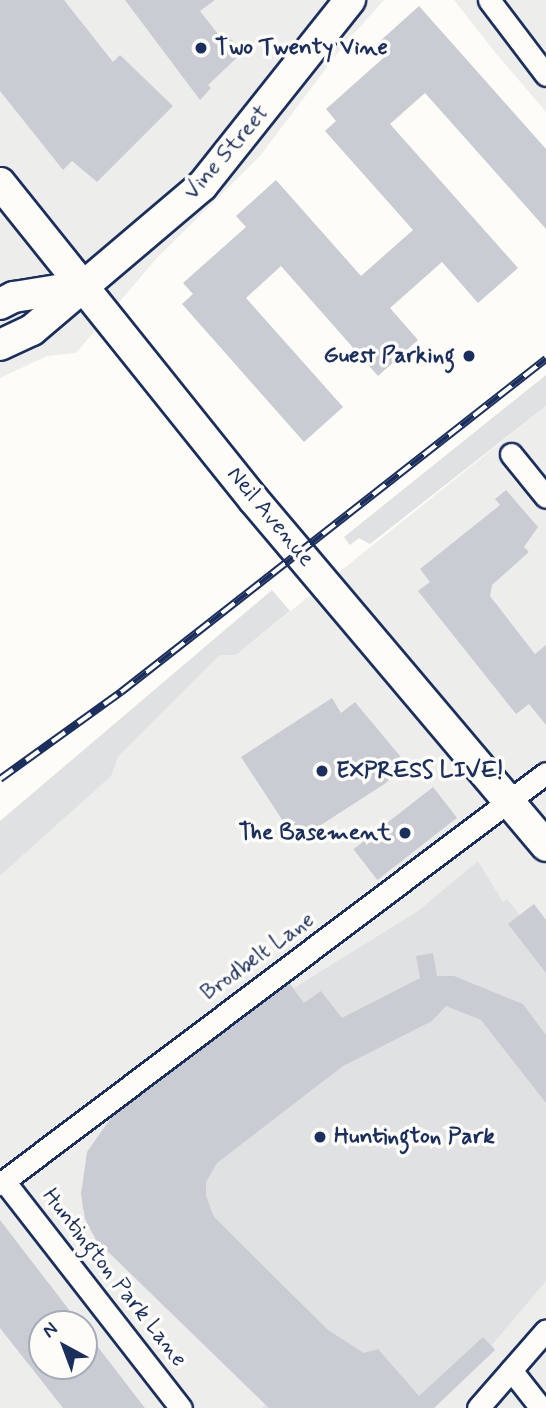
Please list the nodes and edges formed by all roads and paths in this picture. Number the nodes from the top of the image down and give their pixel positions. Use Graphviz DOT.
graph roads {
  1 [pos="350,0"];
  2 [pos="489,0"];
  3 [pos="546,75"];
  4 [pos="0,183"];
  5 [pos="83,286"];
  6 [pos="0,304"];
  7 [pos="0,345"];
  8 [pos="511,454"];
  9 [pos="546,497"];
  10 [pos="546,773"];
  11 [pos="510,800"];
  12 [pos="546,846"];
  13 [pos="2,1183"];
  14 [pos="546,1330"];
  15 [pos="511,1370"];
  16 [pos="181,1408"];
  17 [pos="478,1408"];
  18 [pos="541,1408"];
  1 -- 5 [label="street, Vine Street"];
  2 -- 3 [label="street"];
  4 -- 5 [label="street, Neil Avenue"];
  5 -- 6 [label="street"];
  5 -- 7 [label="street, Vine Street"];
  5 -- 11 [label="street, Neil Avenue"];
  8 -- 9 [label="street"];
  10 -- 11 [label="street, Brodbelt Lane"];
  11 -- 12 [label="street, Neil Avenue"];
  11 -- 13 [label="street, Brodbelt Lane"];
  13 -- 16 [label="street, Huntington Park Lane"];
  14 -- 15 [label="street"];
  15 -- 17 [label="street"];
  15 -- 18 [label="street"];
}
